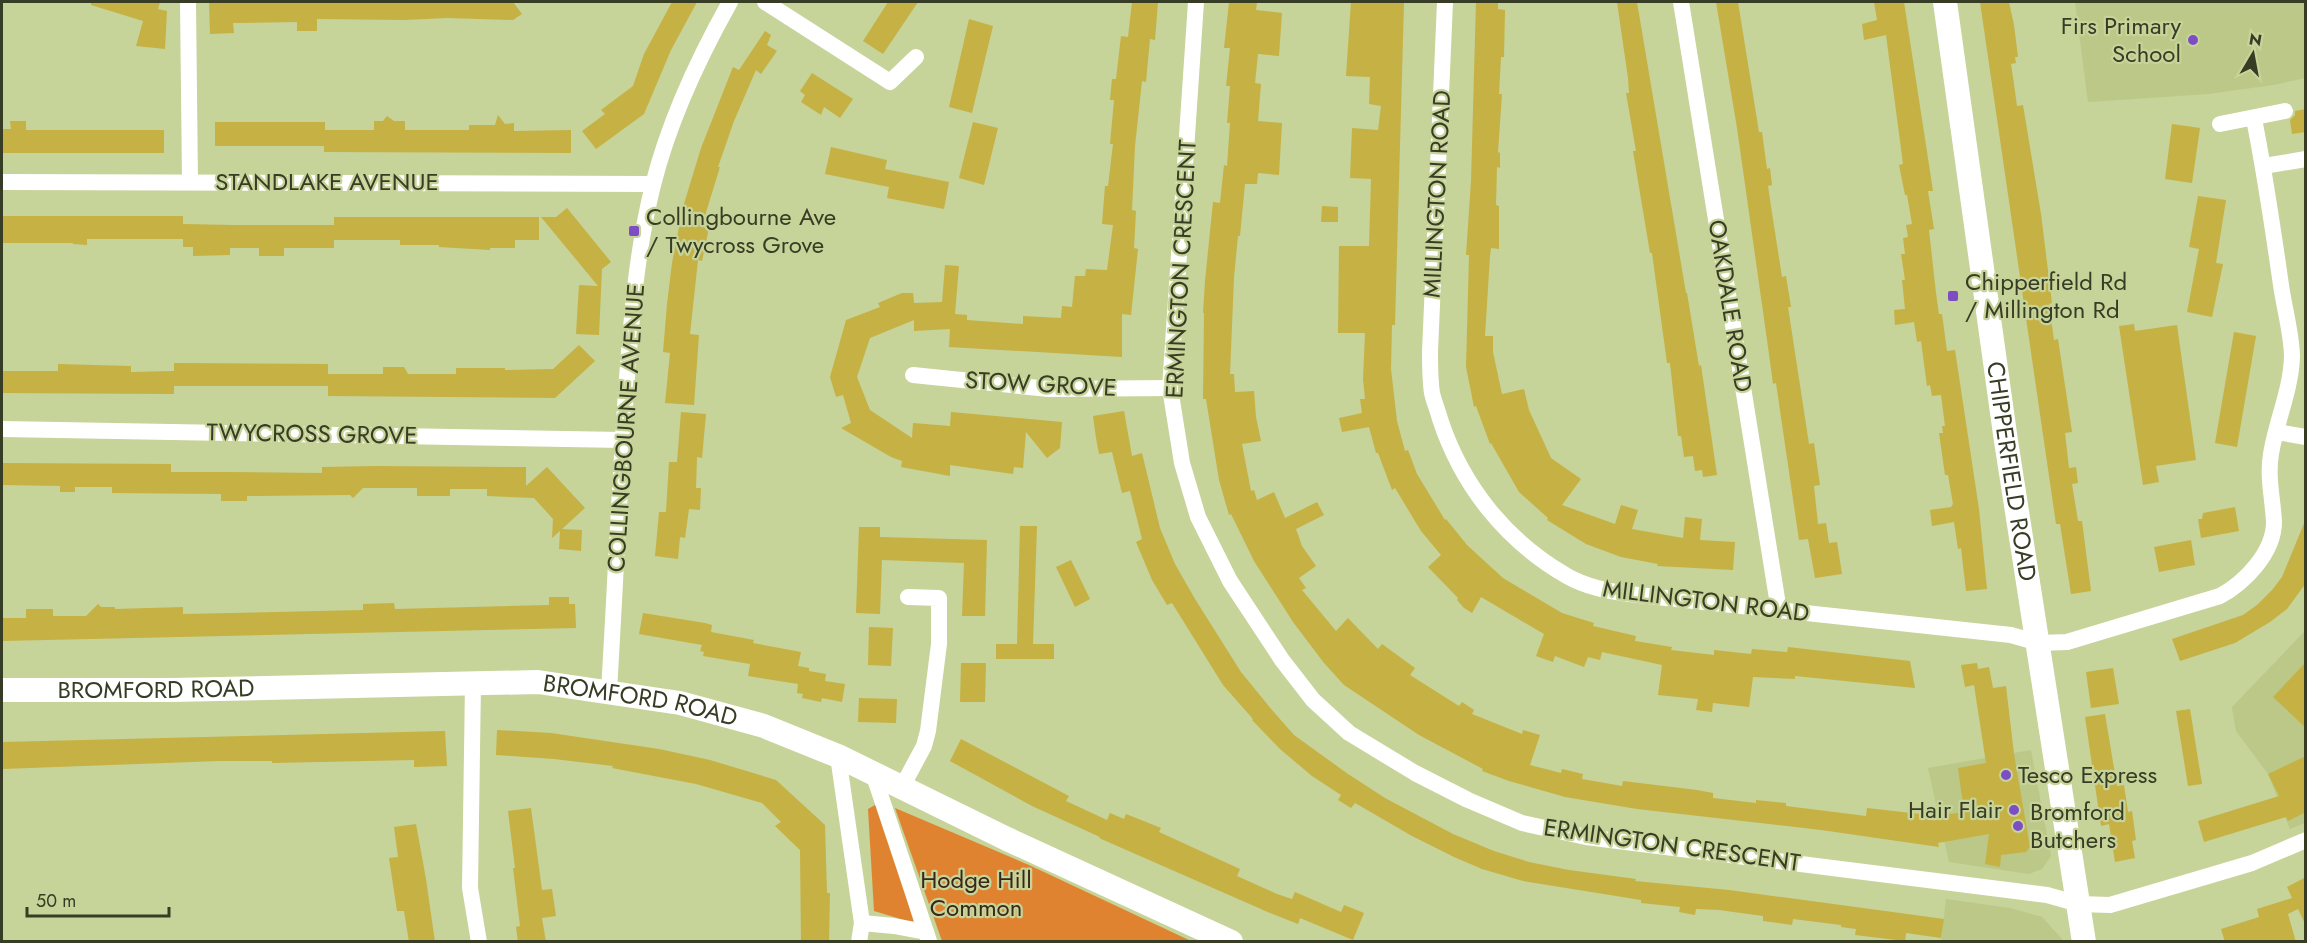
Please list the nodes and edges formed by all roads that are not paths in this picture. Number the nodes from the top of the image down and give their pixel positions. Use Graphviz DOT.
graph roads {
  1 [pos="188,2"];
  2 [pos="730,2"];
  3 [pos="765,2"];
  4 [pos="1196,2"];
  5 [pos="1445,2"];
  6 [pos="1681,2"];
  7 [pos="1946,2"];
  8 [pos="916,57"];
  9 [pos="2285,111"];
  10 [pos="2254,119"];
  11 [pos="2220,124"];
  12 [pos="2306,159"];
  13 [pos="2264,166"];
  14 [pos="2,182"];
  15 [pos="190,182"];
  16 [pos="653,184"];
  17 [pos="913,375"];
  18 [pos="1170,388"];
  19 [pos="2,429"];
  20 [pos="2277,432"];
  21 [pos="2306,437"];
  22 [pos="623,440"];
  23 [pos="908,597"];
  24 [pos="1779,611"];
  25 [pos="2039,643"];
  26 [pos="473,683"];
  27 [pos="2,690"];
  28 [pos="609,691"];
  29 [pos="838,756"];
  30 [pos="873,773"];
  31 [pos="902,787"];
  32 [pos="2306,840"];
  33 [pos="2079,904"];
  34 [pos="862,923"];
  35 [pos="928,937"];
  36 [pos="479,942"];
  37 [pos="860,942"];
  38 [pos="1231,942"];
  39 [pos="2084,942"];
  1 -- 15 [label="street"];
  2 -- 16 [label="street, COLLINGBOURNE AVENUE"];
  3 -- 8 [label="street"];
  4 -- 18 [label="street, ERMINGTON CRESCENT"];
  5 -- 24 [label="street, MILLINGTON ROAD"];
  6 -- 24 [label="street, OAKDALE ROAD"];
  7 -- 25 [label="street, CHIPPERFIELD ROAD"];
  9 -- 10 [label="street"];
  10 -- 11 [label="street"];
  10 -- 13 [label="street, MILLINGTON ROAD"];
  12 -- 13 [label="street"];
  13 -- 20 [label="street, MILLINGTON ROAD"];
  14 -- 15 [label="street, STANDLAKE AVENUE"];
  15 -- 16 [label="street, STANDLAKE AVENUE"];
  16 -- 22 [label="street, COLLINGBOURNE AVENUE"];
  17 -- 18 [label="street, STOW GROVE"];
  18 -- 33 [label="street, ERMINGTON CRESCENT"];
  19 -- 22 [label="street, TWYCROSS GROVE"];
  20 -- 21 [label="street"];
  20 -- 25 [label="street, MILLINGTON ROAD"];
  22 -- 28 [label="street, COLLINGBOURNE AVENUE"];
  23 -- 31 [label="street"];
  24 -- 25 [label="street, MILLINGTON ROAD"];
  25 -- 33 [label="street, CHIPPERFIELD ROAD"];
  26 -- 27 [label="street, BROMFORD ROAD"];
  26 -- 28 [label="street, BROMFORD ROAD"];
  26 -- 36 [label="street"];
  28 -- 29 [label="street, BROMFORD ROAD"];
  29 -- 30 [label="street, BROMFORD ROAD"];
  29 -- 34 [label="street"];
  30 -- 31 [label="street, BROMFORD ROAD"];
  30 -- 35 [label="street"];
  31 -- 38 [label="street, BROMFORD ROAD"];
  32 -- 33 [label="street, ERMINGTON CRESCENT"];
  33 -- 39 [label="street, CHIPPERFIELD ROAD"];
  34 -- 35 [label="street"];
  34 -- 37 [label="street"];
}
